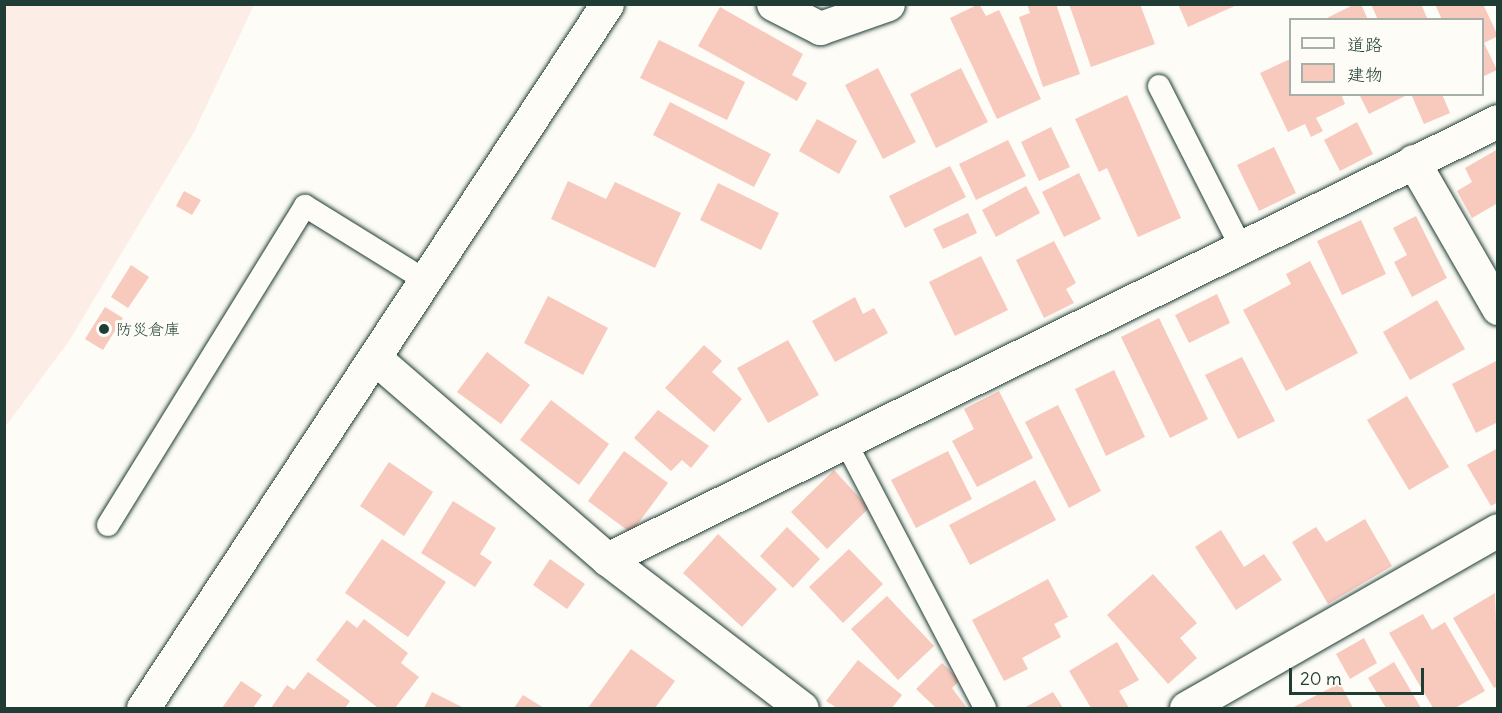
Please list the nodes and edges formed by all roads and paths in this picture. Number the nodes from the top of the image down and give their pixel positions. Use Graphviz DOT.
graph roads {
  1 [pos="607,4"];
  2 [pos="773,4"];
  3 [pos="888,4"];
  4 [pos="1159,86"];
  5 [pos="1497,121"];
  6 [pos="1413,161"];
  7 [pos="1240,245"];
  8 [pos="425,280"];
  9 [pos="1497,308"];
  10 [pos="375,358"];
  11 [pos="845,441"];
  12 [pos="108,525"];
  13 [pos="1497,530"];
  14 [pos="607,559"];
  15 [pos="143,708"];
  16 [pos="802,708"];
  17 [pos="986,708"];
  18 [pos="1186,708"];
  1 -- 8 [label="street"];
  2 -- 3 [label="street"];
  4 -- 7 [label="lane"];
  5 -- 6 [label="street"];
  6 -- 7 [label="street"];
  6 -- 9 [label="street"];
  7 -- 11 [label="street"];
  8 -- 10 [label="street"];
  8 -- 12 [label="lane"];
  10 -- 14 [label="street"];
  10 -- 15 [label="street"];
  11 -- 14 [label="street"];
  11 -- 17 [label="lane"];
  13 -- 18 [label="street"];
  14 -- 16 [label="street"];
}
